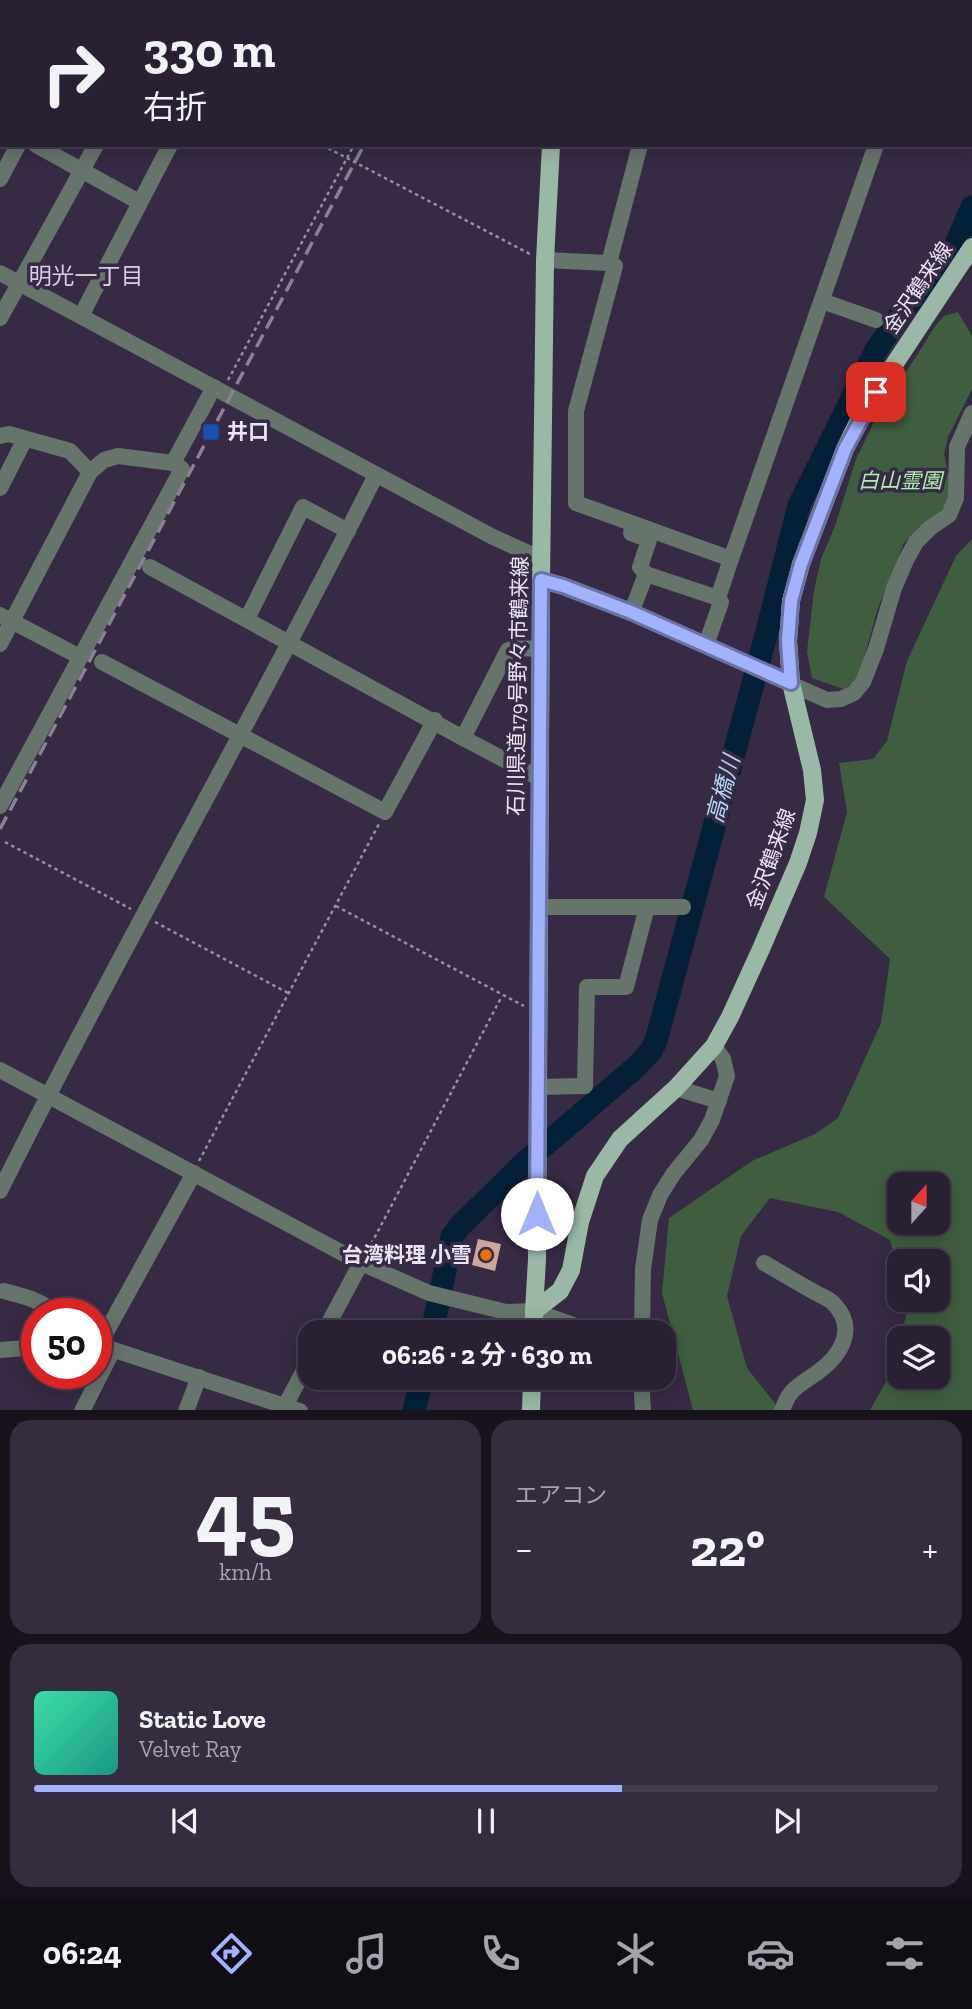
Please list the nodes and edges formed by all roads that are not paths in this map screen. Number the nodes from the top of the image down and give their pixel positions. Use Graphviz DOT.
graph roads {
  1 [pos="17,147"];
  2 [pos="40,147"];
  3 [pos="95,147"];
  4 [pos="169,147"];
  5 [pos="551,147"];
  6 [pos="639,147"];
  7 [pos="875,147"];
  8 [pos="82,171"];
  9 [pos="0,179"];
  10 [pos="139,202"];
  11 [pos="971,253"];
  12 [pos="545,260"];
  13 [pos="609,263"];
  14 [pos="0,273"];
  15 [pos="19,283"];
  16 [pos="822,301"];
  17 [pos="81,316"];
  18 [pos="0,318"];
  19 [pos="876,320"];
  20 [pos="218,389"];
  21 [pos="972,414"];
  22 [pos="0,436"];
  23 [pos="26,439"];
  24 [pos="173,463"];
  25 [pos="90,472"];
  26 [pos="376,475"];
  27 [pos="0,488"];
  28 [pos="589,518"];
  29 [pos="348,531"];
  30 [pos="542,559"];
  31 [pos="731,559"];
  32 [pos="150,567"];
  33 [pos="646,573"];
  34 [pos="541,580"];
  35 [pos="718,598"];
  36 [pos="631,612"];
  37 [pos="6,618"];
  38 [pos="247,619"];
  39 [pos="290,644"];
  40 [pos="0,645"];
  41 [pos="706,645"];
  42 [pos="540,649"];
  43 [pos="80,657"];
  44 [pos="102,662"];
  45 [pos="791,683"];
  46 [pos="435,720"];
  47 [pos="239,736"];
  48 [pos="463,738"];
  49 [pos="538,778"];
  50 [pos="0,806"];
  51 [pos="539,907"];
  52 [pos="647,907"];
  53 [pos="683,907"];
  54 [pos="714,1046"];
  55 [pos="0,1070"];
  56 [pos="538,1087"];
  57 [pos="676,1088"];
  58 [pos="48,1094"];
  59 [pos="719,1101"];
  60 [pos="193,1173"];
  61 [pos="0,1191"];
  62 [pos="361,1263"];
  63 [pos="764,1263"];
  64 [pos="4,1291"];
  65 [pos="27,1298"];
  66 [pos="534,1311"];
  67 [pos="330,1320"];
  68 [pos="534,1320"];
  69 [pos="559,1320"];
  70 [pos="642,1320"];
  71 [pos="112,1329"];
  72 [pos="21,1348"];
  73 [pos="112,1349"];
  74 [pos="0,1350"];
  75 [pos="199,1377"];
  76 [pos="89,1389"];
  77 [pos="299,1390"];
  78 [pos="532,1390"];
  79 [pos="641,1390"];
  80 [pos="293,1408"];
  81 [pos="82,1410"];
  82 [pos="186,1410"];
  83 [pos="531,1410"];
  84 [pos="643,1410"];
  85 [pos="782,1410"];
  1 -- 9 [label="street"];
  2 -- 8 [label="street"];
  3 -- 8 [label="street"];
  4 -- 10 [label="street"];
  5 -- 12 [label="main road, 石川県道179号野々市鶴来線"];
  6 -- 13 [label="street"];
  7 -- 16 [label="street"];
  8 -- 10 [label="street"];
  8 -- 15 [label="street"];
  10 -- 17 [label="street"];
  11 -- 45 [label="main road, 金沢鶴来線"];
  12 -- 13 [label="street"];
  12 -- 30 [label="main road, 石川県道179号野々市鶴来線"];
  13 -- 31 [label="street"];
  14 -- 15 [label="street"];
  15 -- 17 [label="street"];
  15 -- 18 [label="street"];
  16 -- 19 [label="street"];
  16 -- 31 [label="street"];
  17 -- 20 [label="street"];
  20 -- 24 [label="street"];
  20 -- 26 [label="street"];
  21 -- 45 [label="street"];
  22 -- 23 [label="street"];
  23 -- 25 [label="street"];
  23 -- 27 [label="street"];
  24 -- 25 [label="street"];
  24 -- 43 [label="street"];
  25 -- 37 [label="street"];
  26 -- 29 [label="street"];
  26 -- 30 [label="street"];
  28 -- 33 [label="street"];
  29 -- 38 [label="street"];
  29 -- 39 [label="street"];
  30 -- 34 [label="main road, 石川県道179号野々市鶴来線"];
  31 -- 35 [label="street"];
  32 -- 38 [label="street"];
  33 -- 35 [label="street"];
  33 -- 36 [label="street"];
  34 -- 36 [label="street"];
  34 -- 42 [label="main road, 石川県道179号野々市鶴来線"];
  35 -- 41 [label="street"];
  36 -- 41 [label="street"];
  37 -- 40 [label="street"];
  37 -- 43 [label="street"];
  38 -- 39 [label="street"];
  39 -- 46 [label="street"];
  39 -- 47 [label="street"];
  41 -- 45 [label="street"];
  42 -- 48 [label="street"];
  42 -- 49 [label="main road, 石川県道179号野々市鶴来線"];
  43 -- 50 [label="street"];
  44 -- 47 [label="street"];
  45 -- 54 [label="main road, 金沢鶴来線"];
  46 -- 47 [label="street"];
  46 -- 48 [label="street"];
  47 -- 58 [label="street"];
  48 -- 49 [label="street"];
  49 -- 51 [label="main road, 石川県道179号野々市鶴来線"];
  51 -- 52 [label="street"];
  51 -- 56 [label="main road, 石川県道179号野々市鶴来線"];
  52 -- 53 [label="street"];
  52 -- 56 [label="street"];
  54 -- 57 [label="main road, 金沢鶴来線"];
  54 -- 59 [label="street"];
  55 -- 58 [label="street"];
  56 -- 66 [label="main road, 石川県道179号野々市鶴来線"];
  57 -- 59 [label="street"];
  57 -- 66 [label="main road, 金沢鶴来線"];
  58 -- 60 [label="street"];
  58 -- 61 [label="street"];
  59 -- 70 [label="street"];
  60 -- 62 [label="street"];
  60 -- 71 [label="street"];
  62 -- 66 [label="street"];
  62 -- 67 [label="street"];
  63 -- 85 [label="street"];
  64 -- 65 [label="street"];
  66 -- 68 [label="main road"];
  66 -- 69 [label="street"];
  72 -- 74 [label="street"];
  73 -- 75 [label="street"];
  75 -- 80 [label="street"];
  75 -- 82 [label="street"];
  76 -- 81 [label="street"];
  77 -- 80 [label="street"];
  78 -- 83 [label="main road"];
  79 -- 84 [label="street"];
}
